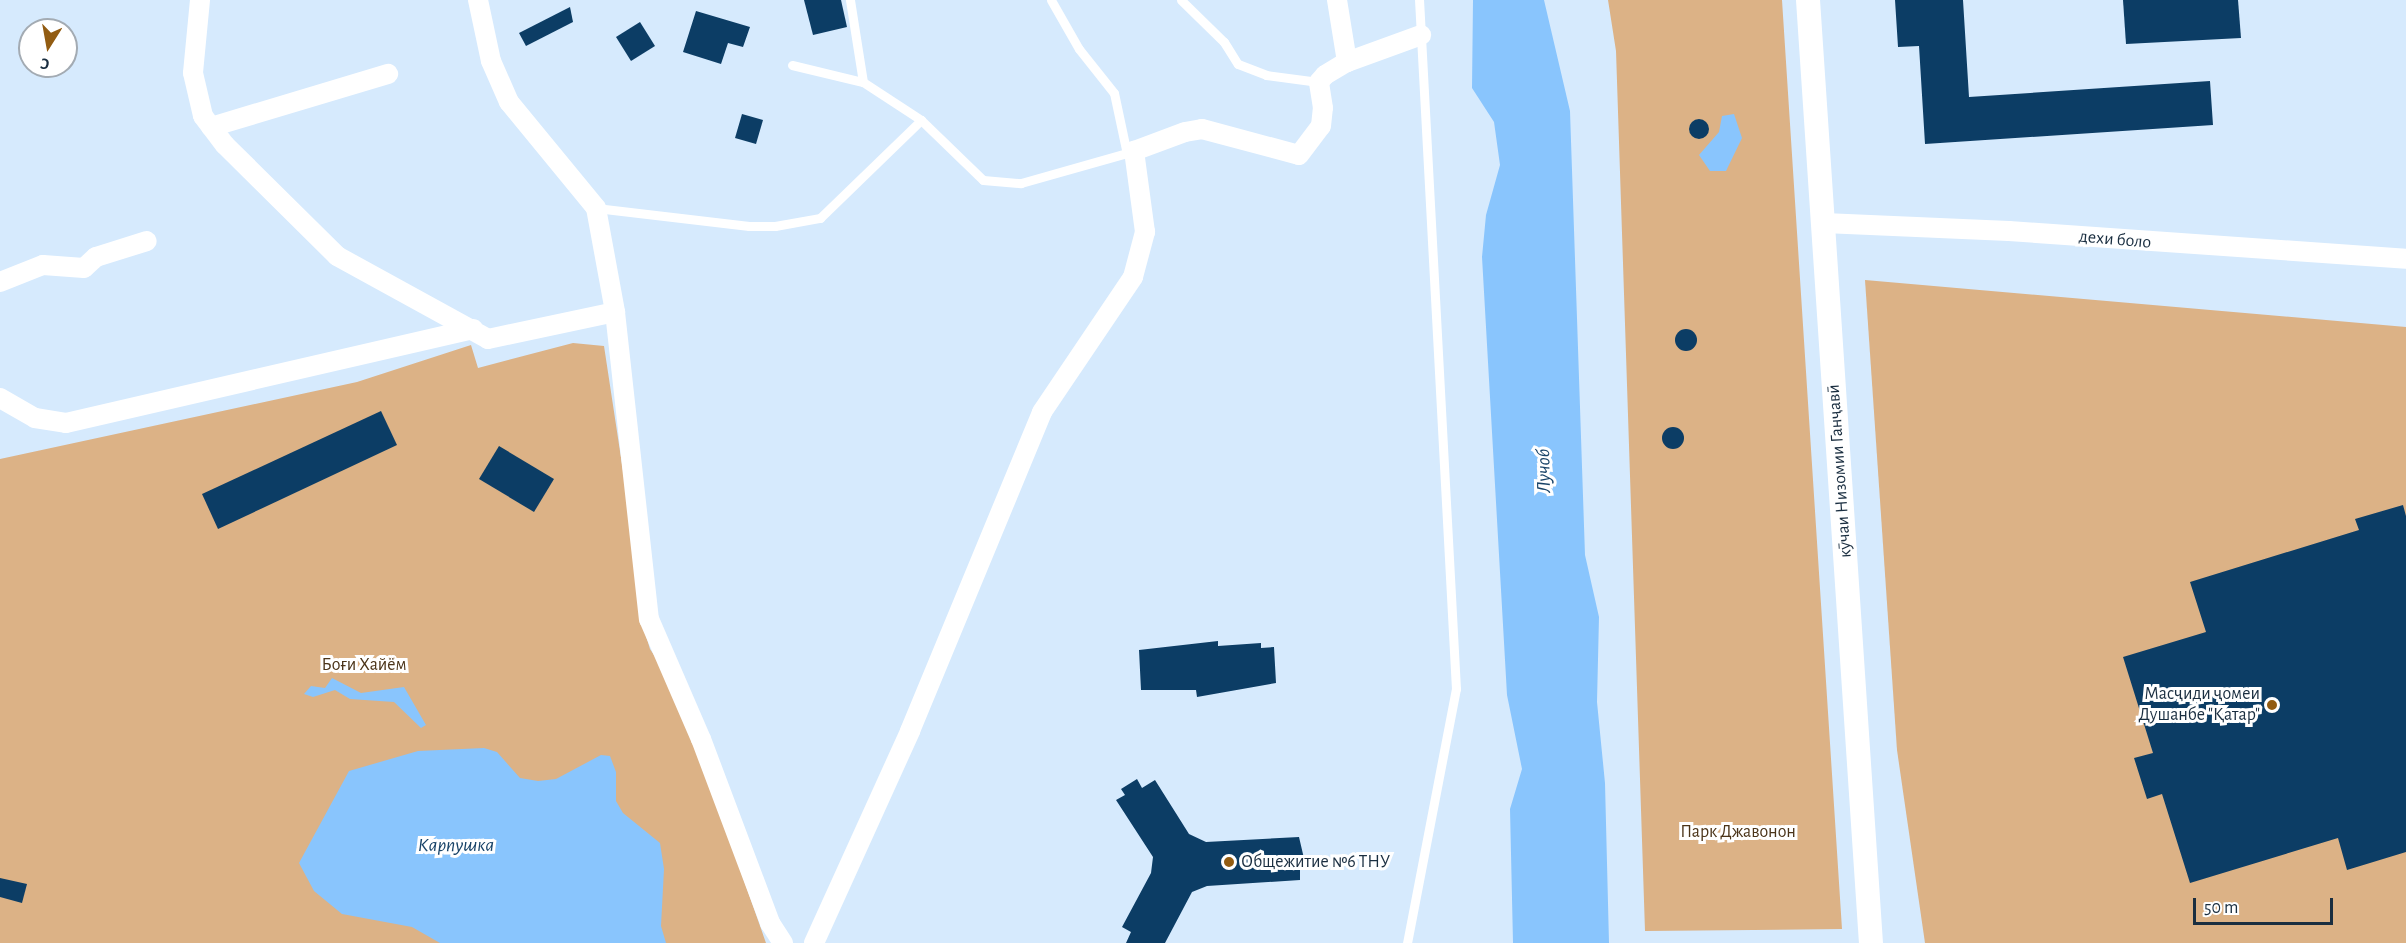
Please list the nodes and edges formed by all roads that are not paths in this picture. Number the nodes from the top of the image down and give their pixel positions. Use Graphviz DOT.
graph roads {
  1 [pos="200,0"];
  2 [pos="478,0"];
  3 [pos="850,0"];
  4 [pos="1051,0"];
  5 [pos="1181,0"];
  6 [pos="1337,0"];
  7 [pos="1419,0"];
  8 [pos="1808,0"];
  9 [pos="1420,35"];
  10 [pos="1347,62"];
  11 [pos="792,65"];
  12 [pos="388,74"];
  13 [pos="863,82"];
  14 [pos="1319,82"];
  15 [pos="921,120"];
  16 [pos="211,127"];
  17 [pos="1131,153"];
  18 [pos="596,208"];
  19 [pos="1824,223"];
  20 [pos="147,241"];
  21 [pos="2406,259"];
  22 [pos="0,282"];
  23 [pos="615,312"];
  24 [pos="473,328"];
  25 [pos="0,398"];
  26 [pos="783,943"];
  27 [pos="814,943"];
  28 [pos="1407,943"];
  29 [pos="1871,943"];
  1 -- 16 [label="street"];
  2 -- 18 [label="street"];
  3 -- 13 [label="lane"];
  4 -- 17 [label="lane"];
  5 -- 14 [label="lane"];
  6 -- 10 [label="street"];
  7 -- 9 [label="lane"];
  8 -- 19 [label="street, кӯчаи Низомии Ганҷавӣ"];
  9 -- 10 [label="street"];
  9 -- 28 [label="lane"];
  10 -- 14 [label="street"];
  11 -- 13 [label="lane"];
  12 -- 16 [label="street"];
  13 -- 15 [label="lane"];
  14 -- 17 [label="street"];
  15 -- 17 [label="lane"];
  15 -- 18 [label="lane"];
  16 -- 24 [label="street"];
  17 -- 27 [label="street"];
  18 -- 23 [label="street"];
  19 -- 21 [label="street, дехи боло"];
  19 -- 29 [label="street, кӯчаи Низомии Ганҷавӣ"];
  20 -- 22 [label="street"];
  23 -- 24 [label="street"];
  23 -- 26 [label="street"];
  24 -- 25 [label="street"];
}
